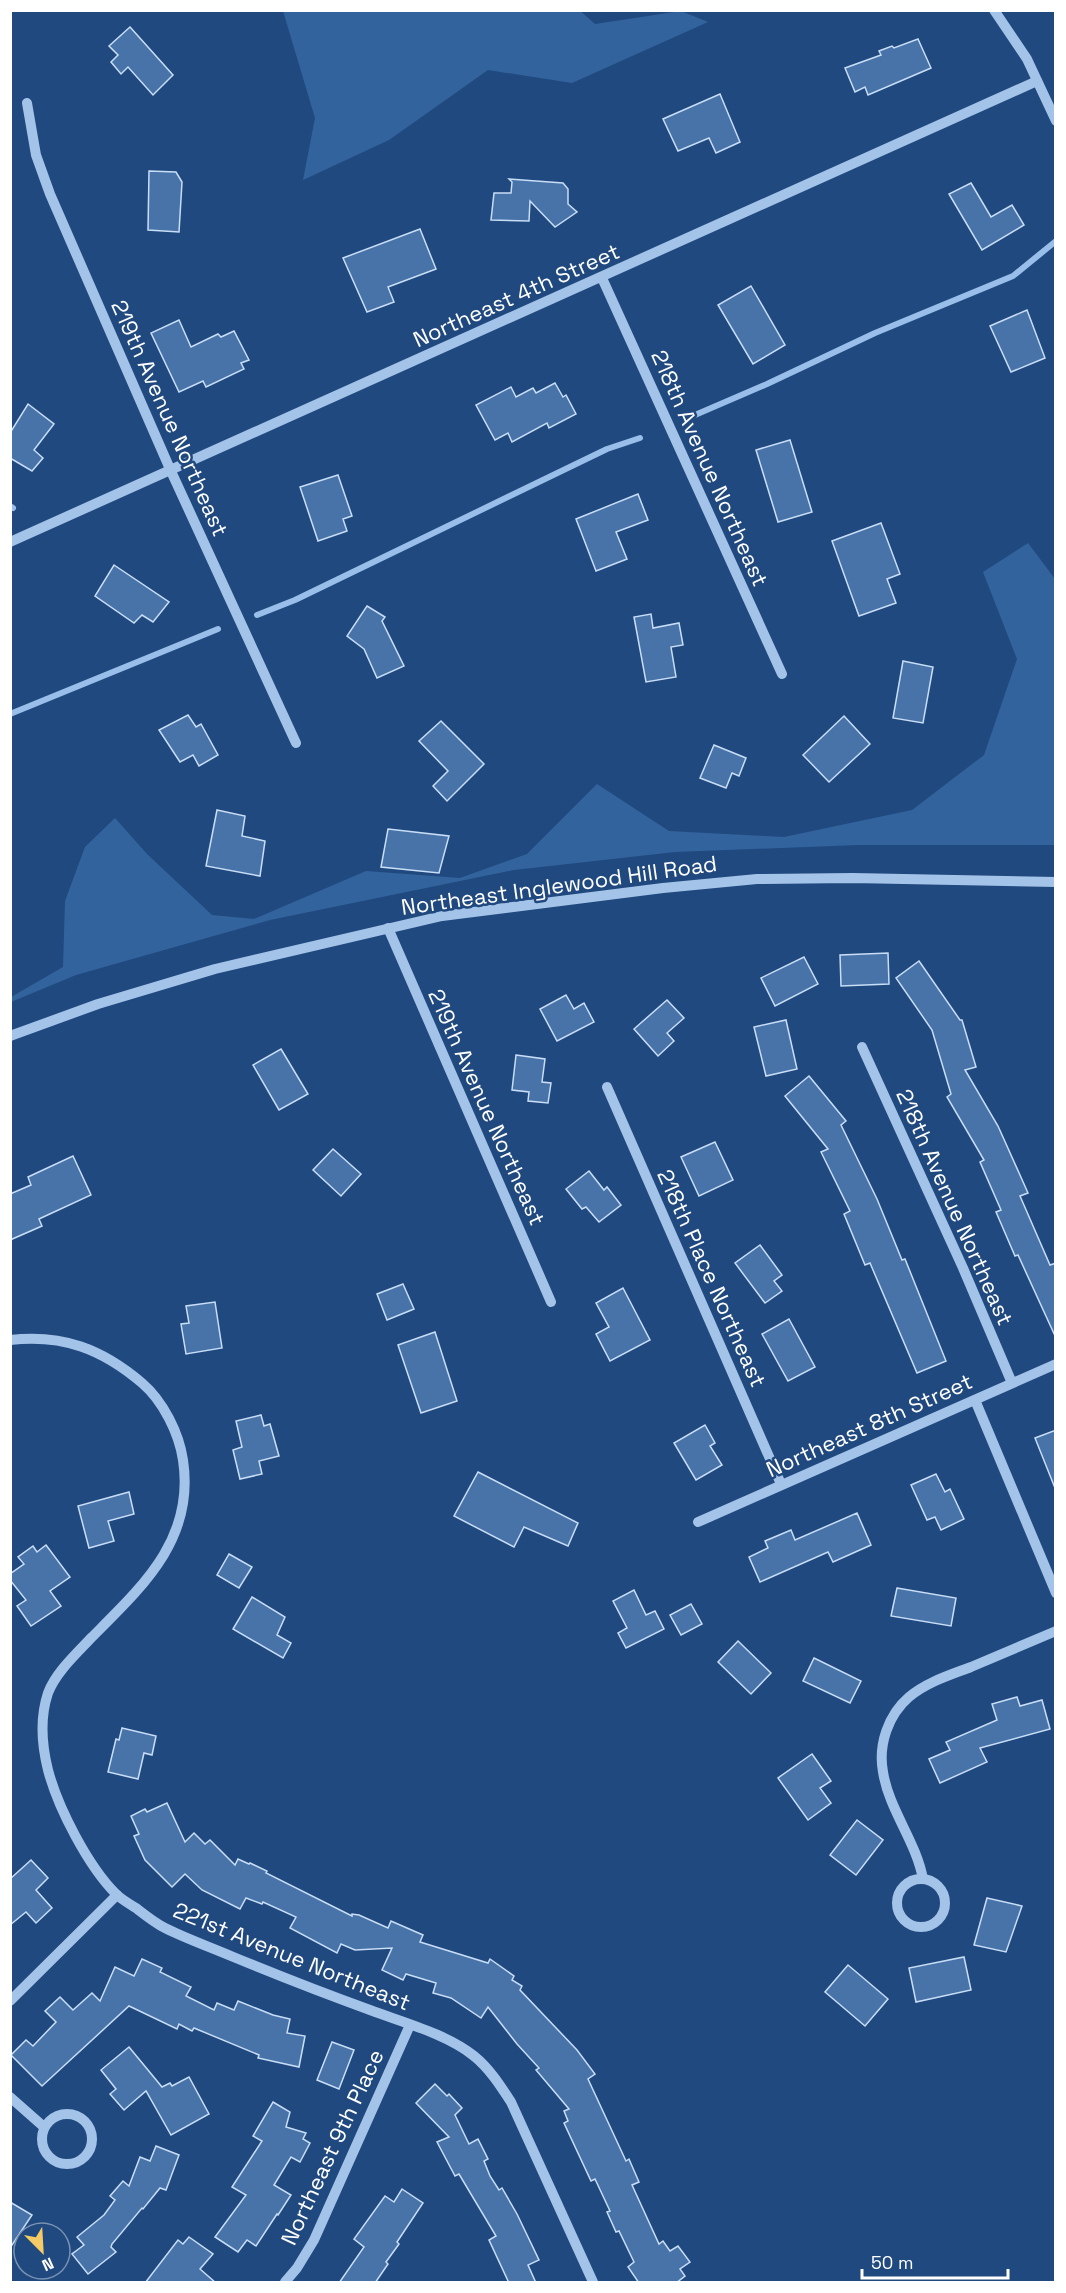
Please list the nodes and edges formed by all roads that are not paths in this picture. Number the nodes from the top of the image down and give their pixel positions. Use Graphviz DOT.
graph roads {
  1 [pos="994,10"];
  2 [pos="1037,81"];
  3 [pos="27,103"];
  4 [pos="1056,121"];
  5 [pos="602,278"];
  6 [pos="170,469"];
  7 [pos="10,542"];
  8 [pos="782,674"];
  9 [pos="296,743"];
  10 [pos="1056,882"];
  11 [pos="388,927"];
  12 [pos="10,1035"];
  13 [pos="862,1047"];
  14 [pos="607,1087"];
  15 [pos="551,1302"];
  16 [pos="10,1340"];
  17 [pos="1056,1364"];
  18 [pos="1011,1383"];
  19 [pos="975,1400"];
  20 [pos="781,1484"];
  21 [pos="698,1522"];
  22 [pos="1056,1593"];
  23 [pos="1056,1631"];
  24 [pos="923,1879"];
  25 [pos="117,1895"];
  26 [pos="10,2001"];
  27 [pos="410,2025"];
  28 [pos="10,2097"];
  29 [pos="44,2127"];
  30 [pos="285,2283"];
  31 [pos="593,2283"];
  1 -- 2 [label="street"];
  2 -- 4 [label="street"];
  2 -- 5 [label="street, Northeast 4th Street"];
  3 -- 6 [label="street, 219th Avenue Northeast"];
  5 -- 6 [label="street, Northeast 4th Street"];
  5 -- 8 [label="street, 218th Avenue Northeast"];
  6 -- 7 [label="street, Northeast 4th Street"];
  6 -- 9 [label="street, 219th Avenue Northeast"];
  10 -- 11 [label="street, Northeast Inglewood Hill Road"];
  11 -- 12 [label="street, Northeast Inglewood Hill Road"];
  11 -- 15 [label="street, 219th Avenue Northeast"];
  13 -- 18 [label="street, 218th Avenue Northeast"];
  14 -- 20 [label="street, 218th Place Northeast"];
  16 -- 25 [label="street, 221st Avenue Northeast"];
  17 -- 18 [label="street, Northeast 8th Street"];
  18 -- 19 [label="street, Northeast 8th Street"];
  19 -- 20 [label="street, Northeast 8th Street"];
  19 -- 22 [label="street"];
  20 -- 21 [label="street, Northeast 8th Street"];
  23 -- 24 [label="street"];
  24 -- 24 [label="street"];
  25 -- 26 [label="street"];
  25 -- 27 [label="street, 221st Avenue Northeast"];
  27 -- 30 [label="street, Northeast 9th Place"];
  27 -- 31 [label="street, 221st Avenue Northeast"];
  28 -- 29 [label="street"];
  29 -- 29 [label="street"];
}
